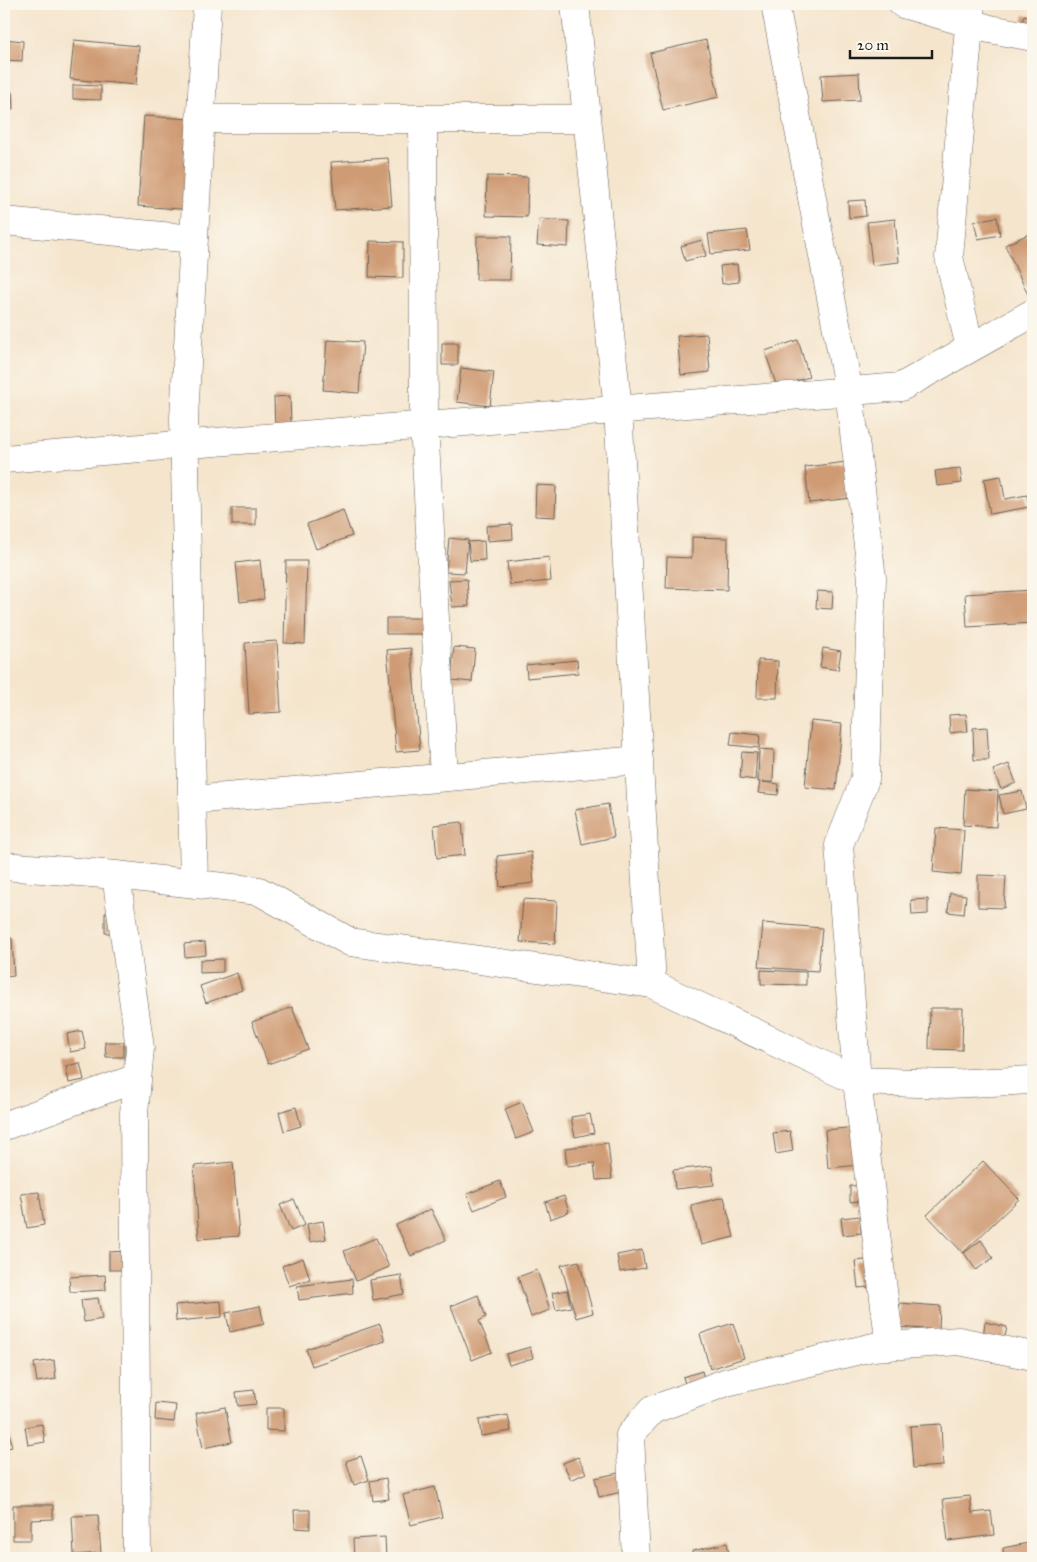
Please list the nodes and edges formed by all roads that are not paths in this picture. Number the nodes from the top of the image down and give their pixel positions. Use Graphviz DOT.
graph roads {
  1 [pos="207,4"];
  2 [pos="575,4"];
  3 [pos="775,4"];
  4 [pos="903,4"];
  5 [pos="970,13"];
  6 [pos="1033,37"];
  7 [pos="200,119"];
  8 [pos="423,119"];
  9 [pos="587,119"];
  10 [pos="4,220"];
  11 [pos="194,239"];
  12 [pos="1033,313"];
  13 [pos="970,348"];
  14 [pos="848,392"];
  15 [pos="618,410"];
  16 [pos="424,425"];
  17 [pos="185,444"];
  18 [pos="4,460"];
  19 [pos="639,760"];
  20 [pos="444,777"];
  21 [pos="192,800"];
  22 [pos="4,866"];
  23 [pos="116,875"];
  24 [pos="194,884"];
  25 [pos="652,984"];
  26 [pos="137,1078"];
  27 [pos="1033,1080"];
  28 [pos="858,1081"];
  29 [pos="4,1126"];
  30 [pos="890,1346"];
  31 [pos="1033,1356"];
  32 [pos="136,1558"];
  33 [pos="636,1558"];
  1 -- 7 [label="street"];
  2 -- 9 [label="street"];
  3 -- 14 [label="street"];
  4 -- 5 [label="street"];
  5 -- 6 [label="street"];
  5 -- 13 [label="street"];
  7 -- 8 [label="street"];
  7 -- 11 [label="street"];
  8 -- 9 [label="street"];
  8 -- 16 [label="street"];
  9 -- 15 [label="street"];
  10 -- 11 [label="street"];
  11 -- 17 [label="street"];
  12 -- 13 [label="street"];
  13 -- 14 [label="street"];
  14 -- 15 [label="street"];
  14 -- 28 [label="street"];
  15 -- 16 [label="street"];
  15 -- 19 [label="street"];
  16 -- 17 [label="street"];
  16 -- 20 [label="street"];
  17 -- 18 [label="street"];
  17 -- 21 [label="street"];
  19 -- 20 [label="street"];
  19 -- 25 [label="street"];
  20 -- 21 [label="street"];
  21 -- 24 [label="street"];
  22 -- 23 [label="street"];
  23 -- 24 [label="street"];
  23 -- 26 [label="street"];
  24 -- 25 [label="street"];
  25 -- 28 [label="street"];
  26 -- 29 [label="street"];
  26 -- 32 [label="street"];
  27 -- 28 [label="street"];
  28 -- 30 [label="street"];
  30 -- 31 [label="street"];
  30 -- 33 [label="street"];
}
